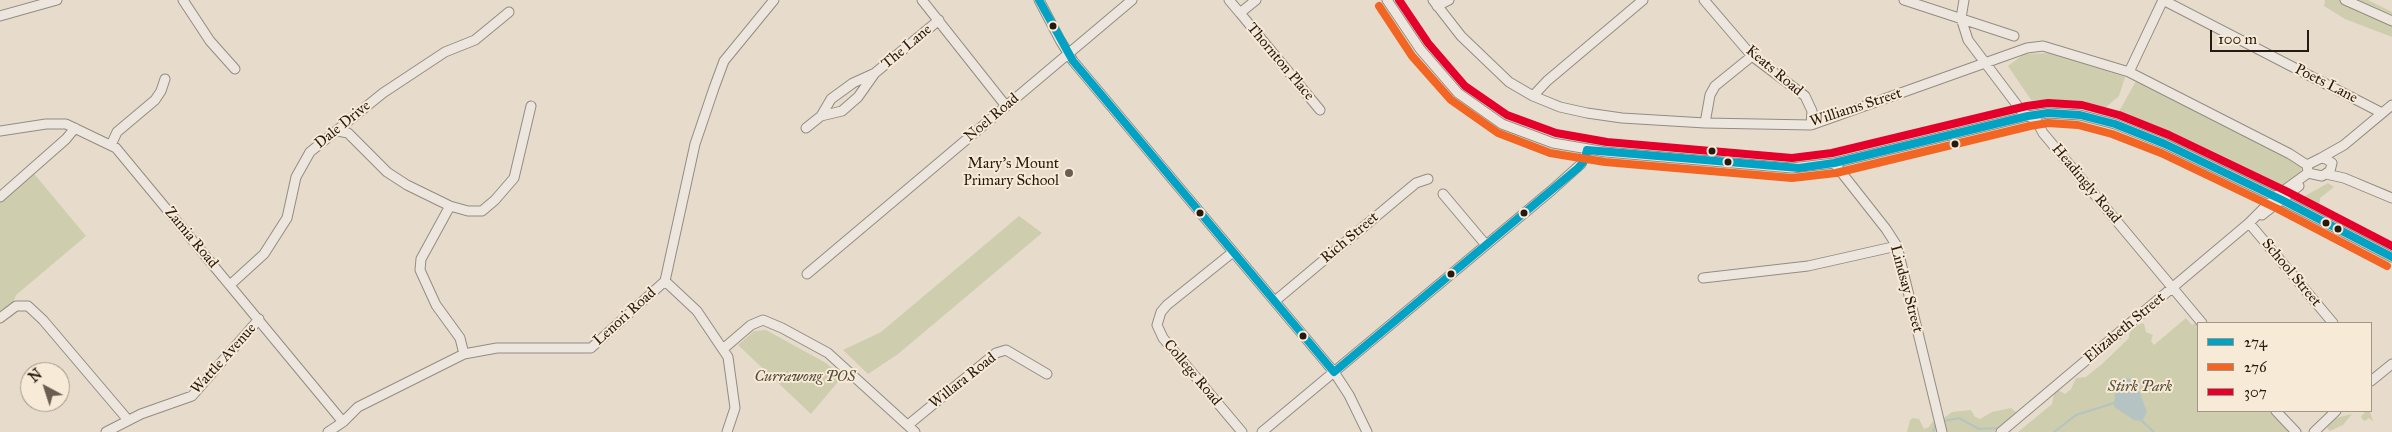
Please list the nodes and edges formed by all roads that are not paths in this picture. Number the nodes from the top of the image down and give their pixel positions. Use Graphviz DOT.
graph roads {
  1 [pos="57,0"];
  2 [pos="183,0"];
  3 [pos="774,0"];
  4 [pos="922,0"];
  5 [pos="1039,0"];
  6 [pos="1132,0"];
  7 [pos="1229,0"];
  8 [pos="1256,0"];
  9 [pos="1387,0"];
  10 [pos="1449,0"];
  11 [pos="1643,0"];
  12 [pos="1704,0"];
  13 [pos="1904,0"];
  14 [pos="1964,0"];
  15 [pos="2163,0"];
  16 [pos="2345,0"];
  17 [pos="1435,3"];
  18 [pos="509,12"];
  19 [pos="1240,13"];
  20 [pos="0,16"];
  21 [pos="1961,18"];
  22 [pos="939,20"];
  23 [pos="2392,21"];
  24 [pos="2014,36"];
  25 [pos="1068,54"];
  26 [pos="1752,56"];
  27 [pos="1986,64"];
  28 [pos="235,69"];
  29 [pos="2129,72"];
  30 [pos="875,73"];
  31 [pos="165,79"];
  32 [pos="1533,96"];
  33 [pos="2392,105"];
  34 [pos="531,106"];
  35 [pos="1006,106"];
  36 [pos="1320,110"];
  37 [pos="2382,113"];
  38 [pos="820,116"];
  39 [pos="2028,116"];
  40 [pos="1705,123"];
  41 [pos="1811,125"];
  42 [pos="74,128"];
  43 [pos="806,128"];
  44 [pos="0,131"];
  45 [pos="338,131"];
  46 [pos="111,145"];
  47 [pos="2344,145"];
  48 [pos="1587,150"];
  49 [pos="1834,163"];
  50 [pos="2312,167"];
  51 [pos="2330,168"];
  52 [pos="1428,179"];
  53 [pos="1443,194"];
  54 [pos="0,197"];
  55 [pos="2392,198"];
  56 [pos="2278,199"];
  57 [pos="450,206"];
  58 [pos="2249,223"];
  59 [pos="1486,245"];
  60 [pos="1897,246"];
  61 [pos="1233,252"];
  62 [pos="2392,257"];
  63 [pos="807,274"];
  64 [pos="1704,278"];
  65 [pos="665,281"];
  66 [pos="230,285"];
  67 [pos="2173,288"];
  68 [pos="1275,301"];
  69 [pos="0,318"];
  70 [pos="259,319"];
  71 [pos="2201,322"];
  72 [pos="2332,322"];
  73 [pos="722,349"];
  74 [pos="464,354"];
  75 [pos="2392,364"];
  76 [pos="1334,372"];
  77 [pos="1047,374"];
  78 [pos="2374,379"];
  79 [pos="2277,412"];
  80 [pos="2335,412"];
  81 [pos="128,420"];
  82 [pos="2324,420"];
  83 [pos="343,422"];
  84 [pos="908,425"];
  85 [pos="106,432"];
  86 [pos="328,432"];
  87 [pos="727,432"];
  88 [pos="915,432"];
  89 [pos="1242,432"];
  90 [pos="1262,432"];
  91 [pos="1367,432"];
  92 [pos="1942,432"];
  93 [pos="2001,432"];
  94 [pos="2296,432"];
  95 [pos="2307,432"];
  96 [pos="2314,432"];
  1 -- 20 [label="street"];
  2 -- 28 [label="street"];
  3 -- 65 [label="street, Lenori Road"];
  4 -- 22 [label="street"];
  5 -- 25 [label="street"];
  6 -- 25 [label="street, Noel Road"];
  7 -- 19 [label="street"];
  8 -- 19 [label="street"];
  9 -- 48 [label="street"];
  10 -- 17 [label="street"];
  11 -- 32 [label="street"];
  12 -- 26 [label="street, Keats Road"];
  13 -- 21 [label="street"];
  14 -- 21 [label="street"];
  15 -- 29 [label="street"];
  15 -- 37 [label="street, Poets Lane"];
  16 -- 23 [label="street"];
  17 -- 32 [label="street, Williams Street"];
  18 -- 45 [label="street, Dale Drive"];
  19 -- 36 [label="street, Thornton Place"];
  21 -- 24 [label="street"];
  21 -- 27 [label="street, Headingly Road"];
  22 -- 30 [label="street, The Lane"];
  22 -- 35 [label="street"];
  25 -- 35 [label="street, Noel Road"];
  25 -- 61 [label="street"];
  26 -- 40 [label="street"];
  26 -- 41 [label="street, Keats Road"];
  27 -- 29 [label="street, Williams Street"];
  27 -- 39 [label="street, Headingly Road"];
  27 -- 41 [label="street, Williams Street"];
  29 -- 50 [label="street, Williams Street"];
  30 -- 38 [label="street, The Lane"];
  30 -- 38 [label="street, The Lane"];
  31 -- 46 [label="street"];
  32 -- 40 [label="street, Williams Street"];
  33 -- 37 [label="street, Elizabeth Street"];
  34 -- 57 [label="street"];
  35 -- 63 [label="street, Noel Road"];
  37 -- 47 [label="street, Elizabeth Street"];
  38 -- 43 [label="street, The Lane"];
  39 -- 49 [label="street"];
  39 -- 56 [label="street"];
  39 -- 67 [label="street, Headingly Road"];
  40 -- 41 [label="street, Williams Street"];
  42 -- 44 [label="street, Zamia Road"];
  42 -- 46 [label="street, Zamia Road"];
  42 -- 54 [label="street"];
  45 -- 57 [label="street"];
  45 -- 66 [label="street, Dale Drive"];
  46 -- 66 [label="street, Zamia Road"];
  47 -- 50 [label="street, Elizabeth Street"];
  47 -- 51 [label="street, Elizabeth Street"];
  48 -- 49 [label="street"];
  48 -- 59 [label="street"];
  49 -- 60 [label="street, Lindsay Street"];
  50 -- 51 [label="street"];
  50 -- 51 [label="street, Williams Street"];
  50 -- 56 [label="street, Elizabeth Street"];
  51 -- 55 [label="street"];
  52 -- 68 [label="street, Rich Street"];
  53 -- 59 [label="street"];
  56 -- 58 [label="street, Elizabeth Street"];
  56 -- 62 [label="street"];
  57 -- 74 [label="street"];
  58 -- 67 [label="street, Elizabeth Street"];
  58 -- 72 [label="street, School Street"];
  59 -- 76 [label="street"];
  60 -- 64 [label="street"];
  60 -- 92 [label="street, Lindsay Street"];
  61 -- 68 [label="street"];
  61 -- 89 [label="street, College Road"];
  65 -- 73 [label="street"];
  65 -- 74 [label="street, Lenori Road"];
  66 -- 70 [label="street, Zamia Road"];
  67 -- 71 [label="street, Headingly Road"];
  67 -- 93 [label="street, Elizabeth Street"];
  68 -- 76 [label="street"];
  69 -- 81 [label="street"];
  70 -- 81 [label="street, Wattle Avenue"];
  70 -- 83 [label="street, Zamia Road"];
  73 -- 84 [label="street"];
  73 -- 87 [label="street"];
  74 -- 83 [label="street, Lenori Road"];
  75 -- 78 [label="street"];
  76 -- 90 [label="street"];
  76 -- 91 [label="street"];
  77 -- 84 [label="street, Willara Road"];
  79 -- 94 [label="street"];
  80 -- 82 [label="street"];
  81 -- 85 [label="street, Wattle Avenue"];
  82 -- 95 [label="street"];
  82 -- 96 [label="street"];
  83 -- 86 [label="street, Lenori Road"];
  84 -- 88 [label="street"];
}
